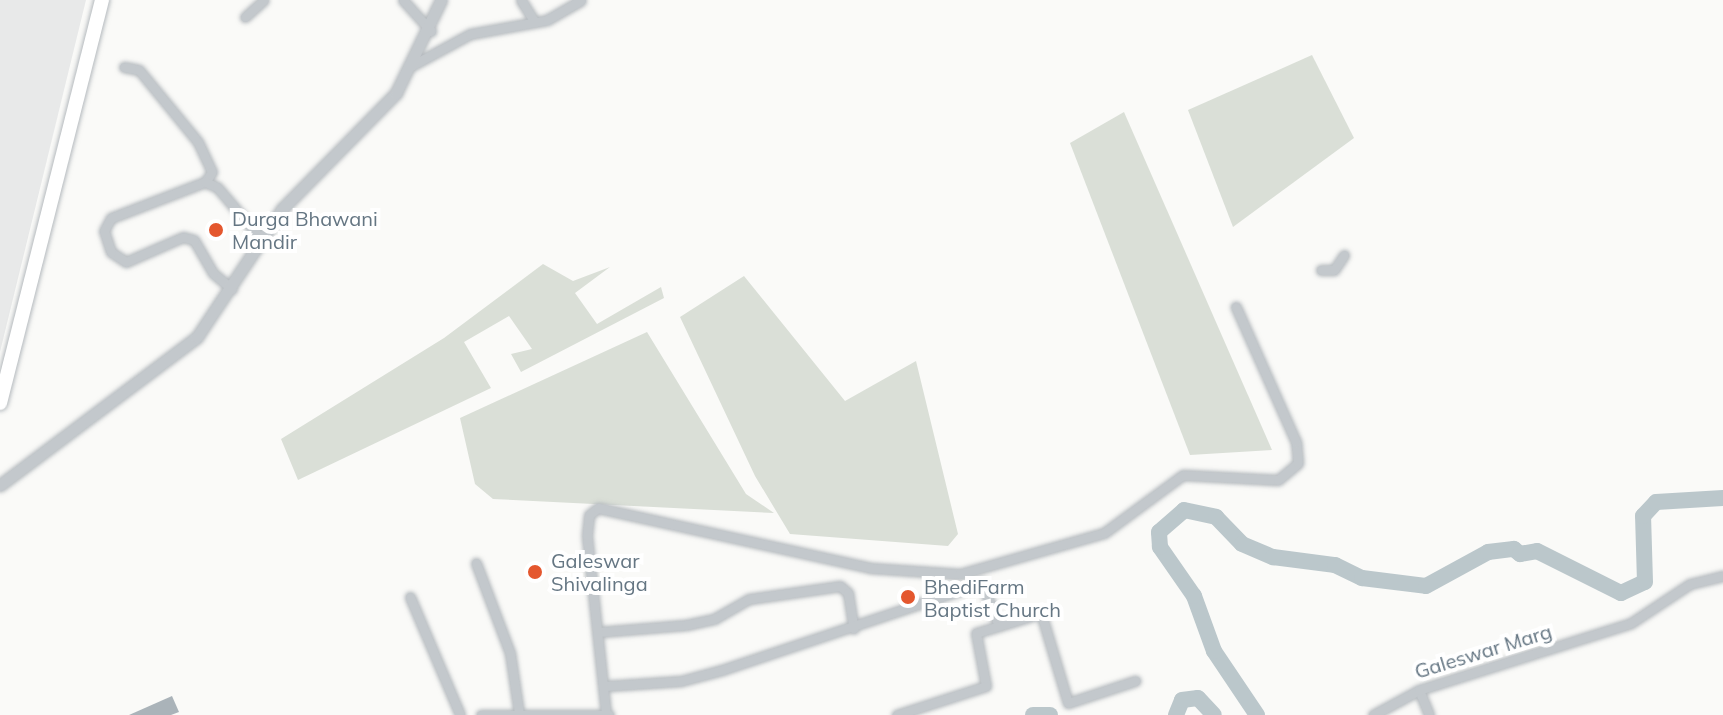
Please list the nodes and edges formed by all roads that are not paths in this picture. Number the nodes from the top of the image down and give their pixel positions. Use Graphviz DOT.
graph roads {
  1 [pos="102,0"];
  2 [pos="264,0"];
  3 [pos="403,0"];
  4 [pos="441,0"];
  5 [pos="521,0"];
  6 [pos="581,0"];
  7 [pos="245,17"];
  8 [pos="535,22"];
  9 [pos="431,31"];
  10 [pos="413,65"];
  11 [pos="124,67"];
  12 [pos="205,182"];
  13 [pos="263,241"];
  14 [pos="1344,255"];
  15 [pos="1321,270"];
  16 [pos="232,289"];
  17 [pos="1236,307"];
  18 [pos="0,403"];
  19 [pos="0,485"];
  20 [pos="476,563"];
  21 [pos="1723,576"];
  22 [pos="410,597"];
  23 [pos="999,626"];
  24 [pos="854,629"];
  25 [pos="599,632"];
  26 [pos="1135,681"];
  27 [pos="606,686"];
  28 [pos="1419,690"];
  29 [pos="1068,703"];
  30 [pos="522,714"];
  31 [pos="607,714"];
  32 [pos="460,715"];
  33 [pos="481,715"];
  34 [pos="897,715"];
  35 [pos="1070,715"];
  36 [pos="1373,715"];
  37 [pos="1429,715"];
  1 -- 18 [label="main road"];
  2 -- 7 [label="street"];
  3 -- 9 [label="street"];
  4 -- 9 [label="street"];
  5 -- 8 [label="street"];
  6 -- 8 [label="street"];
  8 -- 10 [label="street"];
  9 -- 10 [label="street"];
  10 -- 13 [label="street"];
  11 -- 12 [label="street"];
  12 -- 13 [label="street"];
  12 -- 16 [label="street"];
  13 -- 16 [label="street"];
  14 -- 15 [label="street"];
  16 -- 19 [label="street"];
  17 -- 25 [label="street"];
  20 -- 30 [label="street"];
  21 -- 28 [label="street, Galeswar Marg"];
  22 -- 32 [label="street"];
  23 -- 24 [label="street"];
  23 -- 29 [label="street"];
  23 -- 34 [label="street"];
  24 -- 25 [label="street"];
  24 -- 27 [label="street"];
  25 -- 27 [label="street"];
  26 -- 29 [label="street"];
  27 -- 31 [label="street"];
  28 -- 36 [label="street, Galeswar Marg"];
  28 -- 37 [label="street"];
  29 -- 35 [label="street"];
  30 -- 31 [label="street"];
  30 -- 33 [label="street"];
}
